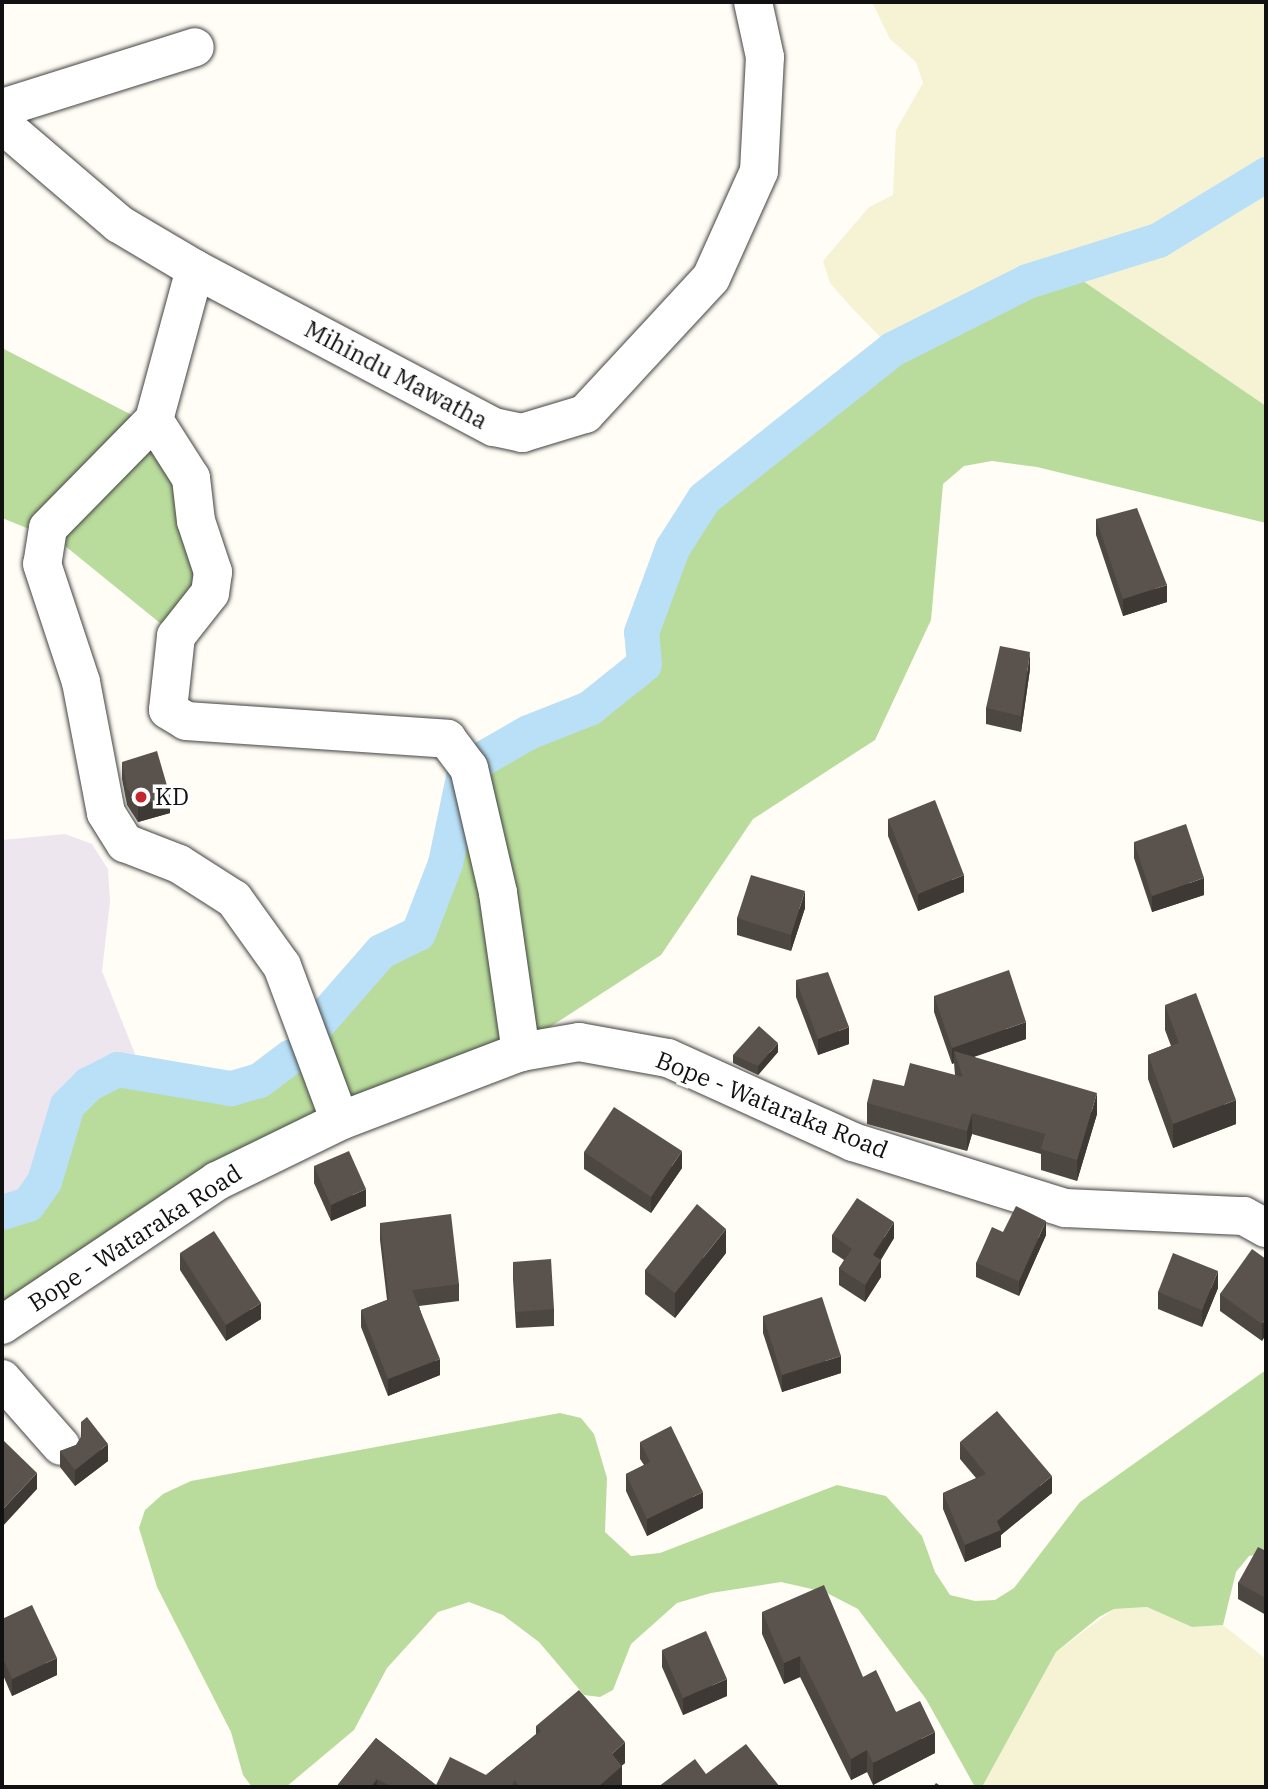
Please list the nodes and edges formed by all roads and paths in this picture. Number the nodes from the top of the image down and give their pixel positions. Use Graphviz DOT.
graph roads {
  1 [pos="753,2"];
  2 [pos="195,47"];
  3 [pos="2,108"];
  4 [pos="2,124"];
  5 [pos="195,269"];
  6 [pos="155,420"];
  7 [pos="521,1052"];
  8 [pos="340,1121"];
  9 [pos="1266,1228"];
  10 [pos="2,1325"];
  11 [pos="2,1380"];
  12 [pos="61,1446"];
  1 -- 5 [label="street, Mihindu Mawatha"];
  2 -- 3 [label="street"];
  4 -- 5 [label="street, Mihindu Mawatha"];
  5 -- 6 [label="street"];
  6 -- 7 [label="street"];
  6 -- 8 [label="street"];
  7 -- 8 [label="street, Bope - Wataraka Road"];
  7 -- 9 [label="street, Bope - Wataraka Road"];
  8 -- 10 [label="street, Bope - Wataraka Road"];
  11 -- 12 [label="street"];
}
